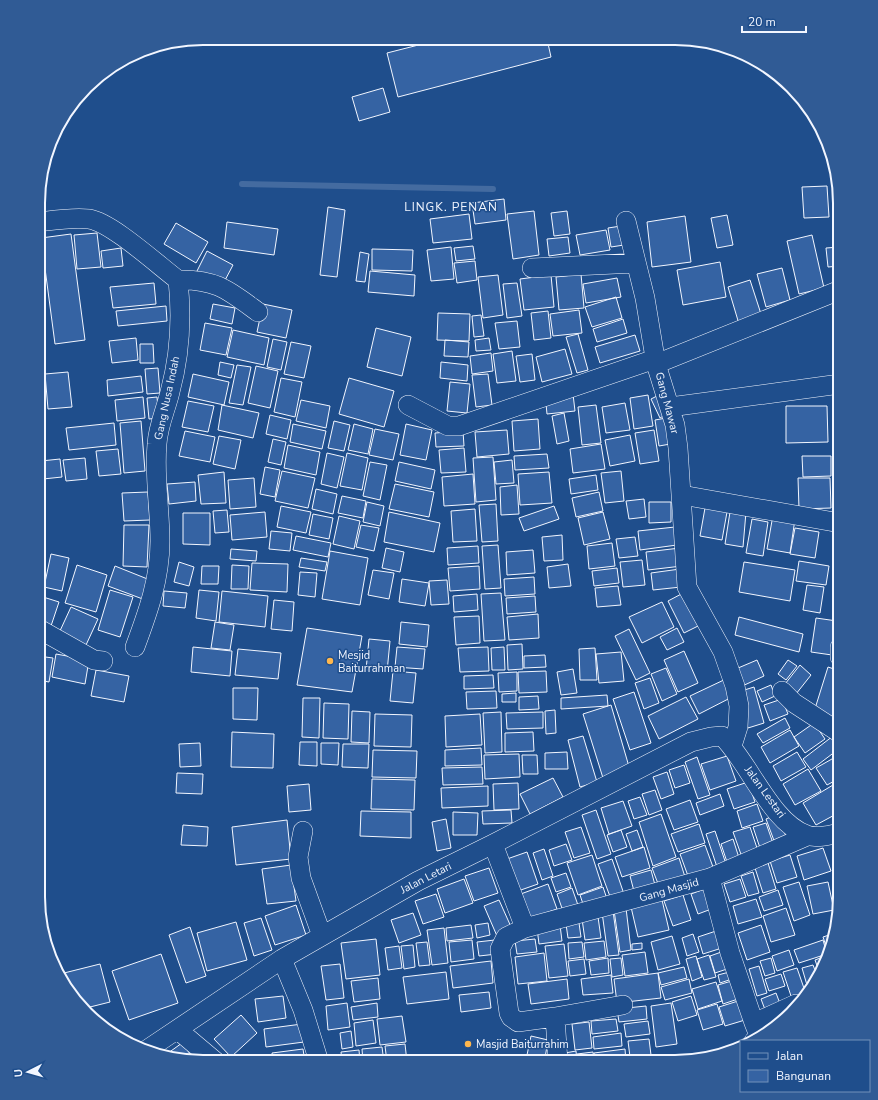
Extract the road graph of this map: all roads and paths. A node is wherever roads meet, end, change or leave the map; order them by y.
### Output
1 (45, 221) edge
2 (626, 221) dead end
3 (636, 263) junction
4 (532, 268) dead end
5 (178, 280) junction
6 (833, 293) edge
7 (258, 312) dead end
8 (656, 362) junction
9 (833, 385) edge
10 (408, 405) dead end
11 (670, 407) junction
12 (682, 495) junction
13 (833, 522) edge
14 (45, 633) edge
15 (135, 647) dead end
16 (103, 661) dead end
17 (782, 691) dead end
18 (833, 728) edge
19 (727, 741) junction
20 (303, 831) dead end
21 (833, 834) edge
22 (807, 836) junction
23 (493, 844) junction
24 (710, 878) junction
25 (525, 928) junction
26 (322, 936) junction
27 (282, 959) junction
28 (624, 1005) dead end
29 (782, 1013) edge
30 (555, 1017) junction
31 (178, 1030) junction
32 (754, 1032) edge
33 (152, 1047) edge
34 (208, 1055) edge
35 (317, 1055) edge
36 (558, 1055) edge

1 - 5 street
2 - 3 street, Gang Mawar
3 - 4 street
3 - 8 street, Gang Mawar
5 - 7 street
5 - 15 street, Gang Nusa Indah
6 - 8 street
8 - 10 street
8 - 11 street, Gang Mawar
9 - 11 street
11 - 12 street, Gang Mawar
12 - 13 street
12 - 19 street, Gang Mawar
14 - 16 street
17 - 18 street
19 - 22 street, Jalan Lestari
19 - 23 street, Jalan Letari
20 - 26 street
21 - 22 street
22 - 24 street, Gang Masjid
23 - 25 street
23 - 26 street, Jalan Letari
24 - 25 street, Gang Masjid
24 - 32 street
25 - 30 street, Gang Masjid
26 - 27 street, Jalan Letari
27 - 31 street, Jalan Letari
27 - 35 street
28 - 30 street
29 - 32 street
30 - 36 street
31 - 33 street, Jalan Letari
31 - 34 street

